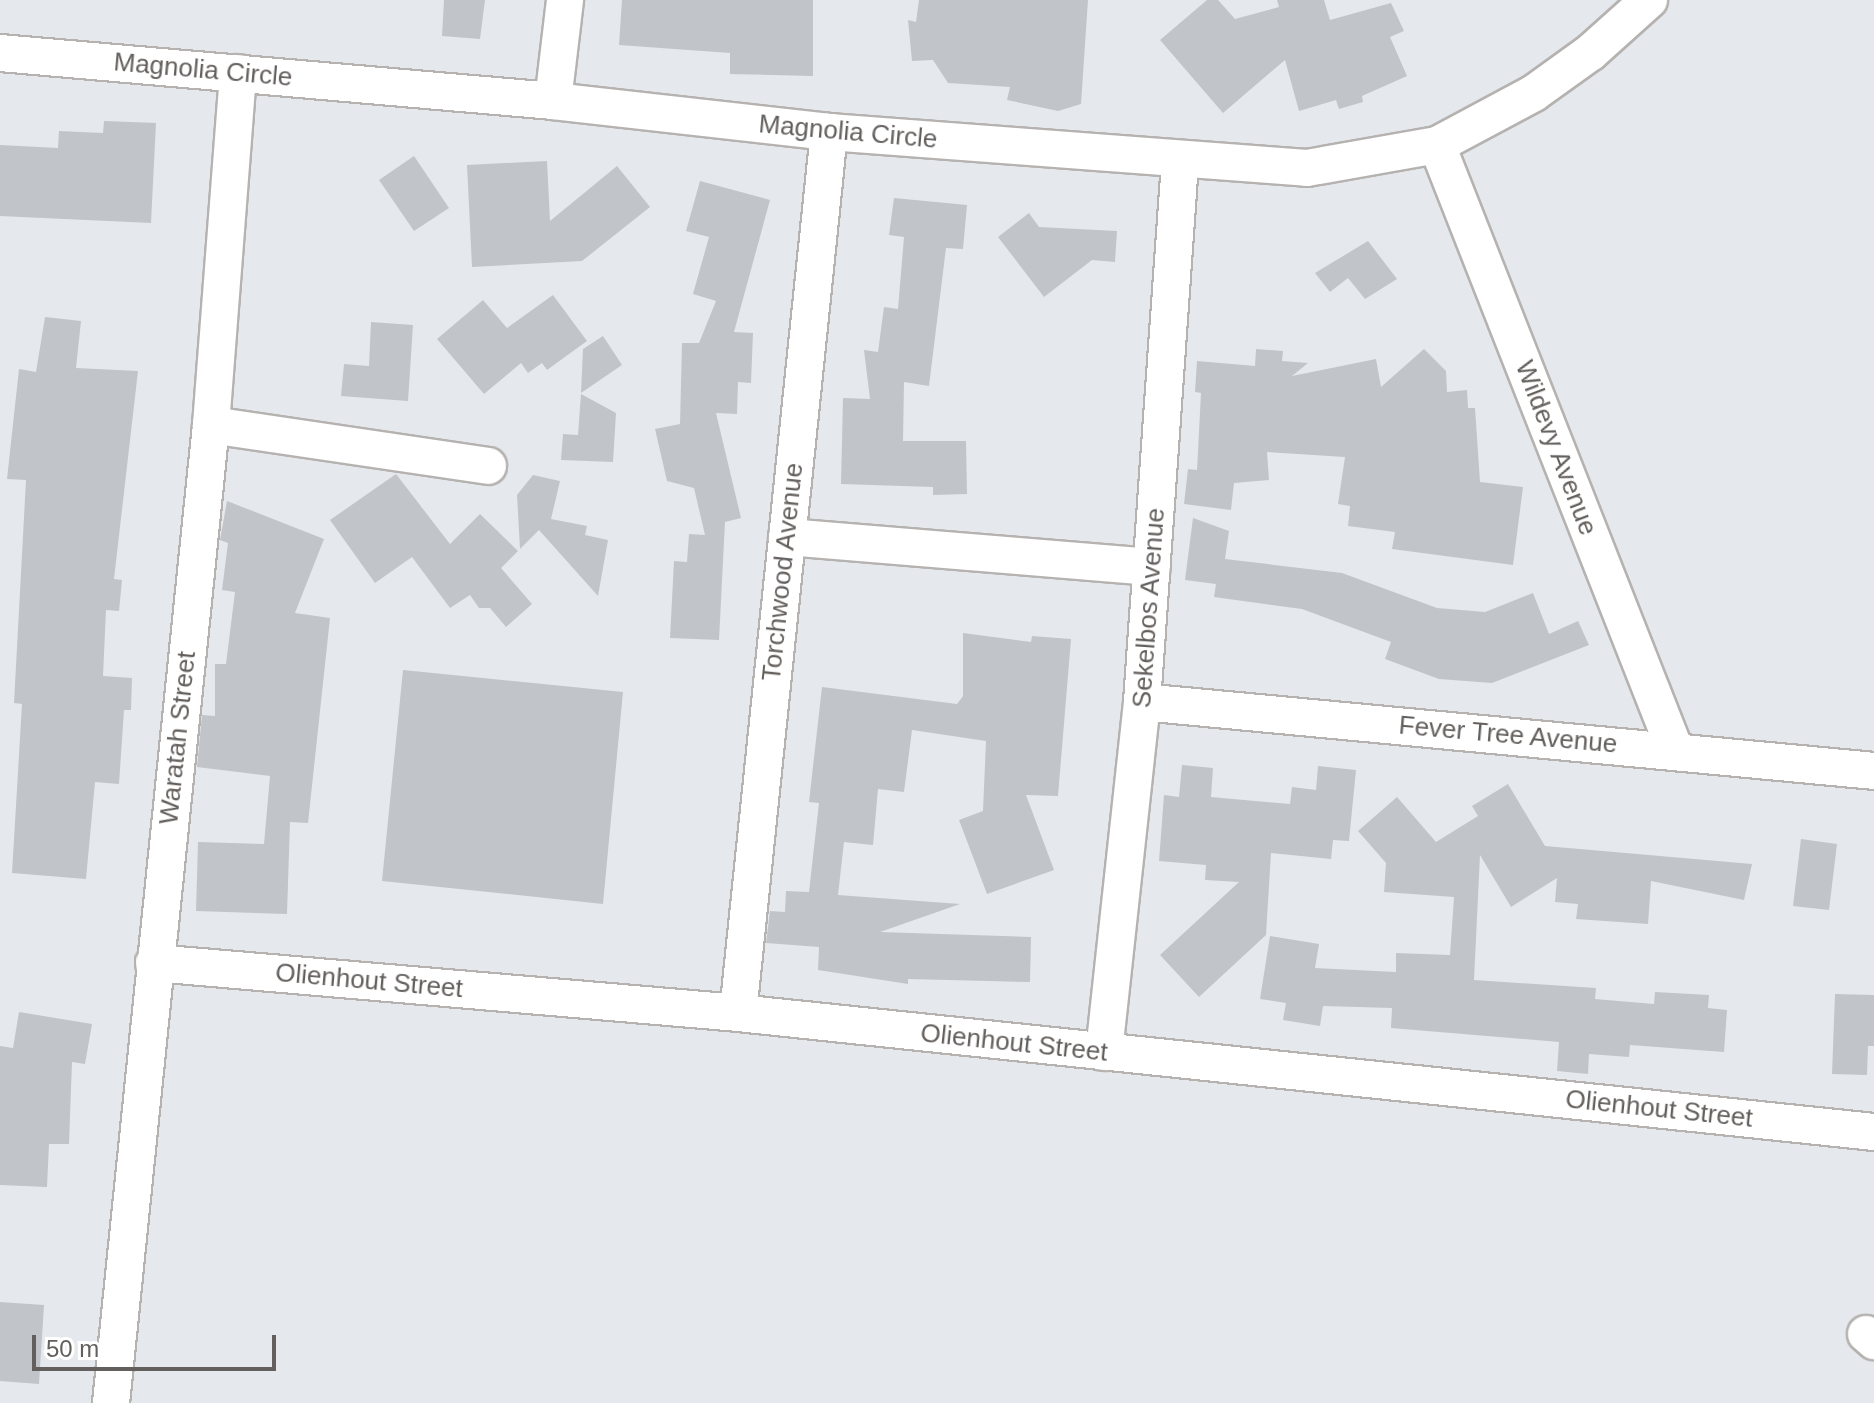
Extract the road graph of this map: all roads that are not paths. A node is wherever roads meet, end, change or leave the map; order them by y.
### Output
1 (565, 0) edge
2 (1649, 0) edge
3 (0, 53) edge
4 (238, 73) junction
5 (553, 101) junction
6 (829, 132) junction
7 (1437, 145) junction
8 (1180, 162) junction
9 (211, 425) junction
10 (488, 466) dead end
11 (787, 537) junction
12 (1152, 567) junction
13 (1142, 702) junction
14 (1675, 750) junction
15 (1874, 771) edge
16 (154, 963) junction
17 (738, 1013) junction
18 (1104, 1052) junction
19 (1874, 1132) edge
20 (111, 1403) edge

1 - 5 street
2 - 7 street, Magnolia Circle
3 - 4 street, Magnolia Circle
4 - 5 street, Magnolia Circle
4 - 9 street, Waratah Street
5 - 6 street, Magnolia Circle
6 - 8 street, Magnolia Circle
6 - 11 street, Torchwood Avenue
7 - 8 street, Magnolia Circle
7 - 14 street, Wildevy Avenue
8 - 12 street, Sekelbos Avenue
9 - 10 street
9 - 16 street, Waratah Street
11 - 12 street
11 - 17 street, Torchwood Avenue
12 - 13 street, Sekelbos Avenue
13 - 14 street, Fever Tree Avenue
13 - 18 street, Sekelbos Avenue
14 - 15 street, Fever Tree Avenue
16 - 17 street, Olienhout Street
16 - 20 street, Waratah Street
17 - 18 street, Olienhout Street
18 - 19 street, Olienhout Street

